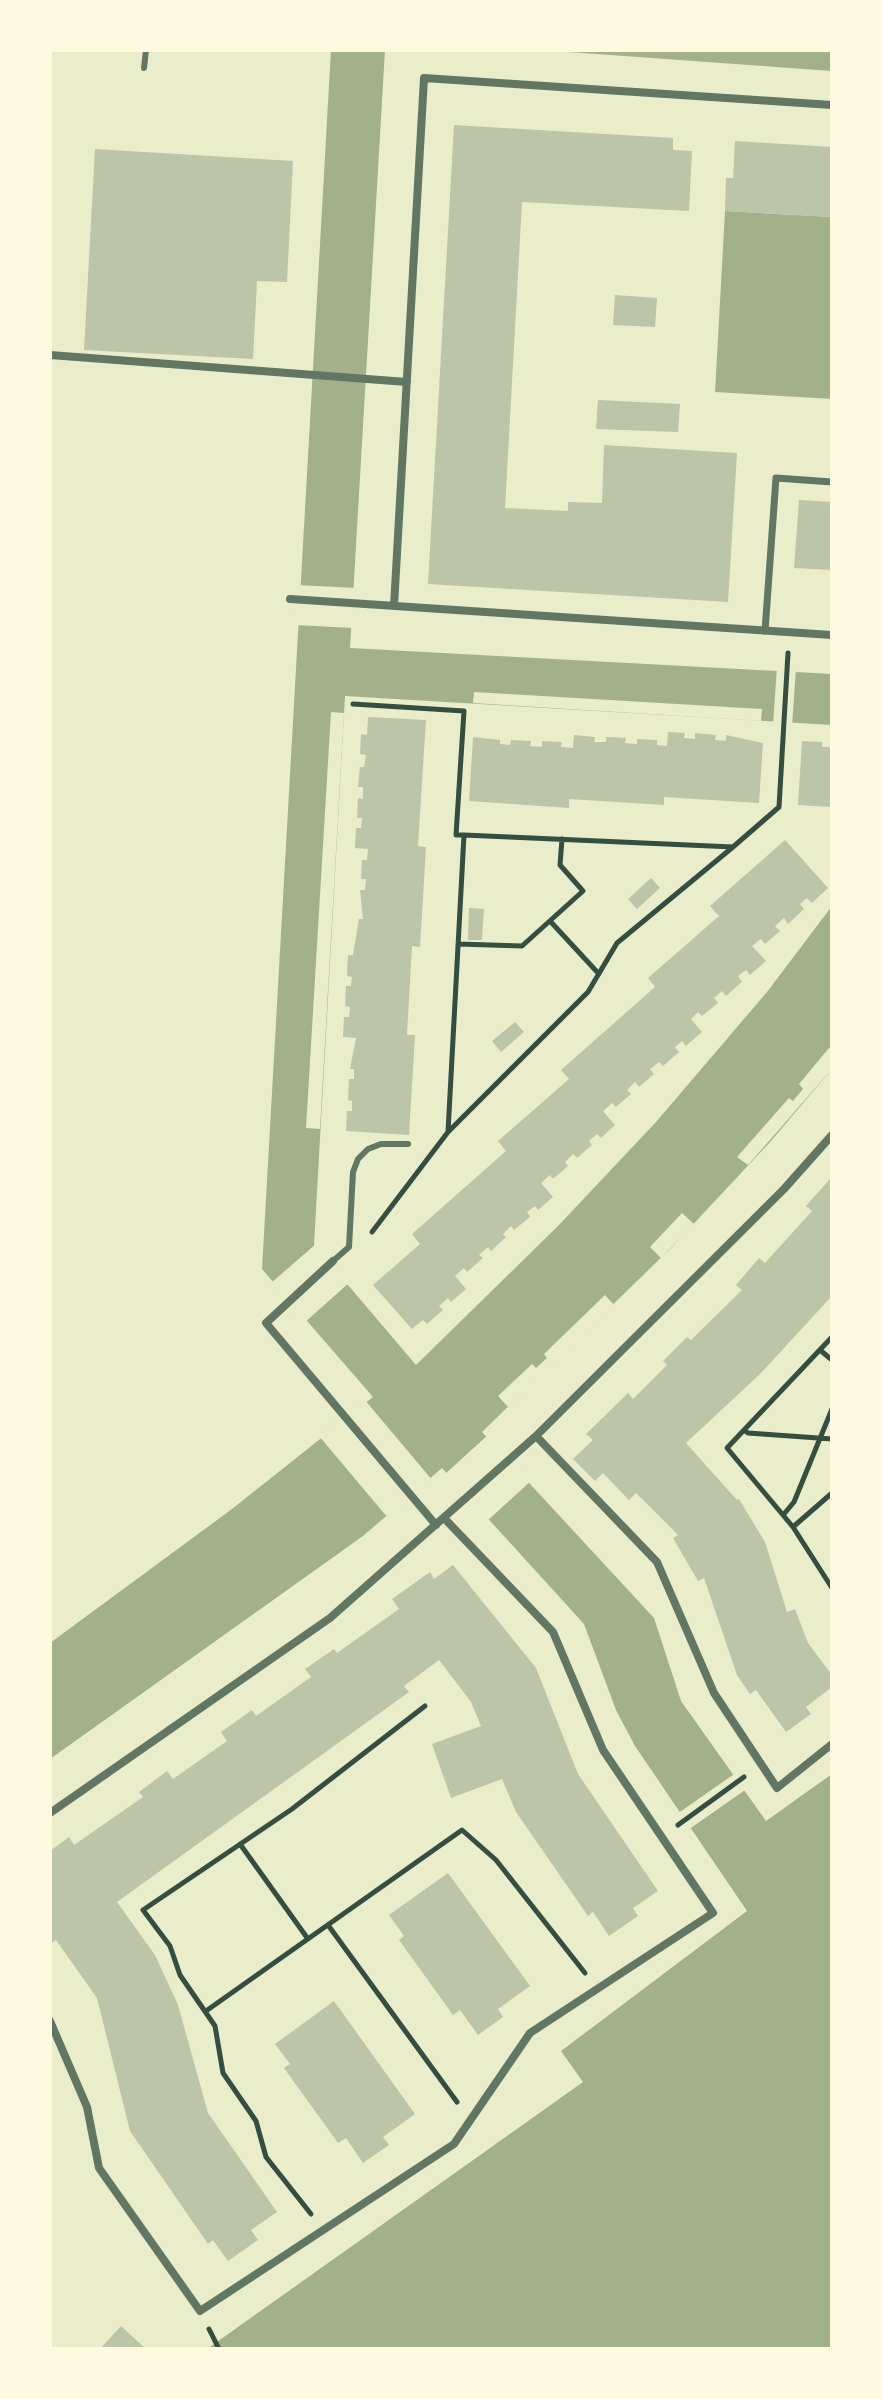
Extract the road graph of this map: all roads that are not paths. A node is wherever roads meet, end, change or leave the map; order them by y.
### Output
1 (146, 50) edge
2 (144, 68) dead end
3 (832, 105) edge
4 (50, 355) edge
5 (407, 382) junction
6 (832, 482) edge
7 (290, 599) dead end
8 (394, 606) junction
9 (765, 631) junction
10 (832, 635) edge
11 (832, 1135) edge
12 (408, 1144) dead end
13 (333, 1261) joint
14 (536, 1436) junction
15 (444, 1518) junction
16 (436, 1525) junction
17 (832, 1744) edge
18 (50, 1813) edge
19 (50, 2021) edge

1 - 2 lane
3 - 5 street
4 - 5 street
5 - 8 street
6 - 9 street
7 - 8 street
8 - 9 street
9 - 10 street
11 - 14 street
12 - 13 lane
13 - 16 street
14 - 15 street
14 - 17 street
15 - 16 street
15 - 19 street
16 - 18 street

